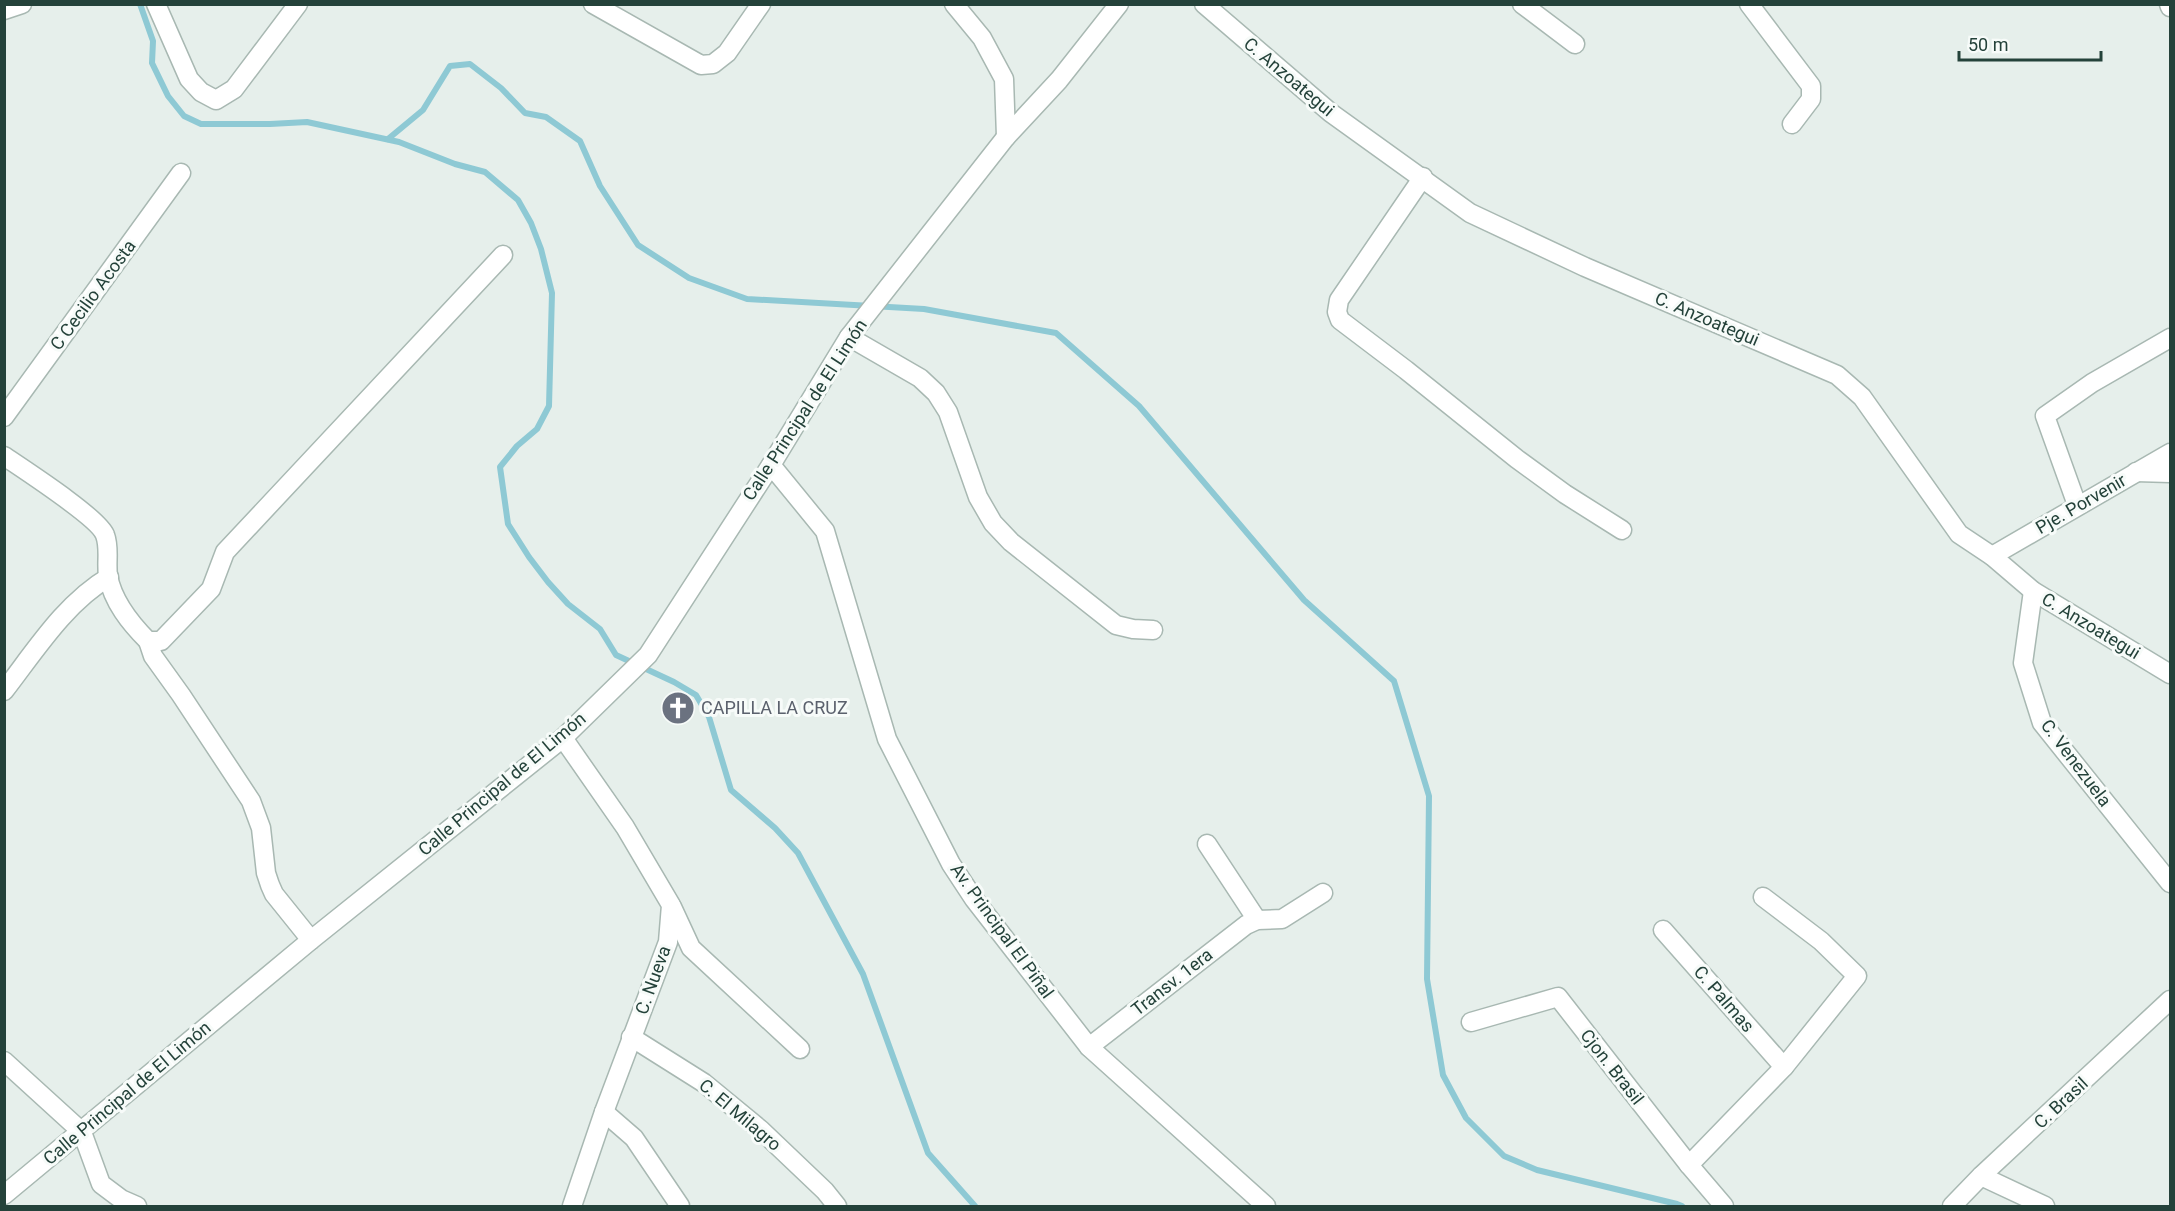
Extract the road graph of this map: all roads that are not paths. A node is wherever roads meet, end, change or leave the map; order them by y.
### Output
1 (22, 4) edge
2 (156, 4) edge
3 (298, 4) edge
4 (593, 4) edge
5 (760, 4) edge
6 (954, 4) edge
7 (1119, 4) edge
8 (1204, 4) edge
9 (1522, 4) edge
10 (1749, 4) edge
11 (4, 10) edge
12 (1575, 44) dead end
13 (1792, 124) dead end
14 (1006, 137) junction
15 (181, 173) dead end
16 (1423, 177) junction
17 (503, 255) dead end
18 (849, 337) junction
19 (2170, 338) edge
20 (4, 417) edge
21 (2170, 453) edge
22 (4, 456) edge
23 (771, 465) junction
24 (2136, 472) junction
25 (2170, 473) edge
26 (2077, 505) junction
27 (1622, 530) dead end
28 (1992, 556) junction
29 (109, 577) junction
30 (2033, 591) junction
31 (1154, 630) dead end
32 (148, 641) junction
33 (2170, 674) edge
34 (4, 691) edge
35 (563, 738) junction
36 (1207, 844) dead end
37 (2170, 883) edge
38 (1323, 893) dead end
39 (1762, 897) dead end
40 (671, 905) junction
41 (1257, 920) junction
42 (1663, 930) dead end
43 (310, 940) junction
44 (2170, 1000) edge
45 (1471, 1022) dead end
46 (632, 1037) junction
47 (1089, 1047) junction
48 (800, 1049) dead end
49 (4, 1061) edge
50 (1784, 1067) junction
51 (604, 1112) junction
52 (82, 1132) junction
53 (1689, 1165) junction
54 (1981, 1176) junction
55 (4, 1195) edge
56 (137, 1206) edge
57 (572, 1206) edge
58 (680, 1206) edge
59 (837, 1206) edge
60 (1266, 1206) edge
61 (1724, 1206) edge
62 (1952, 1206) edge
63 (2045, 1206) edge

1 - 11 street
2 - 3 street
4 - 5 street
6 - 14 street
7 - 14 street, Calle Principal de El Limón
8 - 16 street, C. Anzoategui
9 - 12 street
10 - 13 street
14 - 18 street, Calle Principal de El Limón
15 - 20 street, C Cecilio Acosta
16 - 27 street
16 - 28 street, C. Anzoategui
17 - 32 street
18 - 23 street, Calle Principal de El Limón
18 - 31 street
19 - 26 street
21 - 24 street, Pje. Porvenir
22 - 29 street
23 - 35 street, Calle Principal de El Limón
23 - 47 street, Av. Principal El Piñal
24 - 25 street
24 - 26 street, Pje. Porvenir
26 - 28 street, Pje. Porvenir
28 - 30 street, C. Anzoategui
29 - 32 street
29 - 34 street
30 - 33 street, C. Anzoategui
30 - 37 street, C. Venezuela
32 - 43 street
35 - 40 street
35 - 43 street, Calle Principal de El Limón
36 - 41 street
38 - 41 street
39 - 50 street
40 - 46 street, C. Nueva
40 - 48 street
41 - 47 street, Transv. 1era
42 - 50 street, C. Palmas
43 - 52 street, Calle Principal de El Limón
44 - 54 street, C. Brasil
45 - 53 street, Cjon. Brasil
46 - 51 street, C. Nueva
46 - 59 street, C. El Milagro
47 - 60 street, Av. Principal El Piñal
49 - 52 street
50 - 53 street
51 - 57 street, C. Nueva
51 - 58 street
52 - 55 street, Calle Principal de El Limón
52 - 56 street
53 - 61 street, Cjon. Brasil
54 - 62 street, C. Brasil
54 - 63 street

